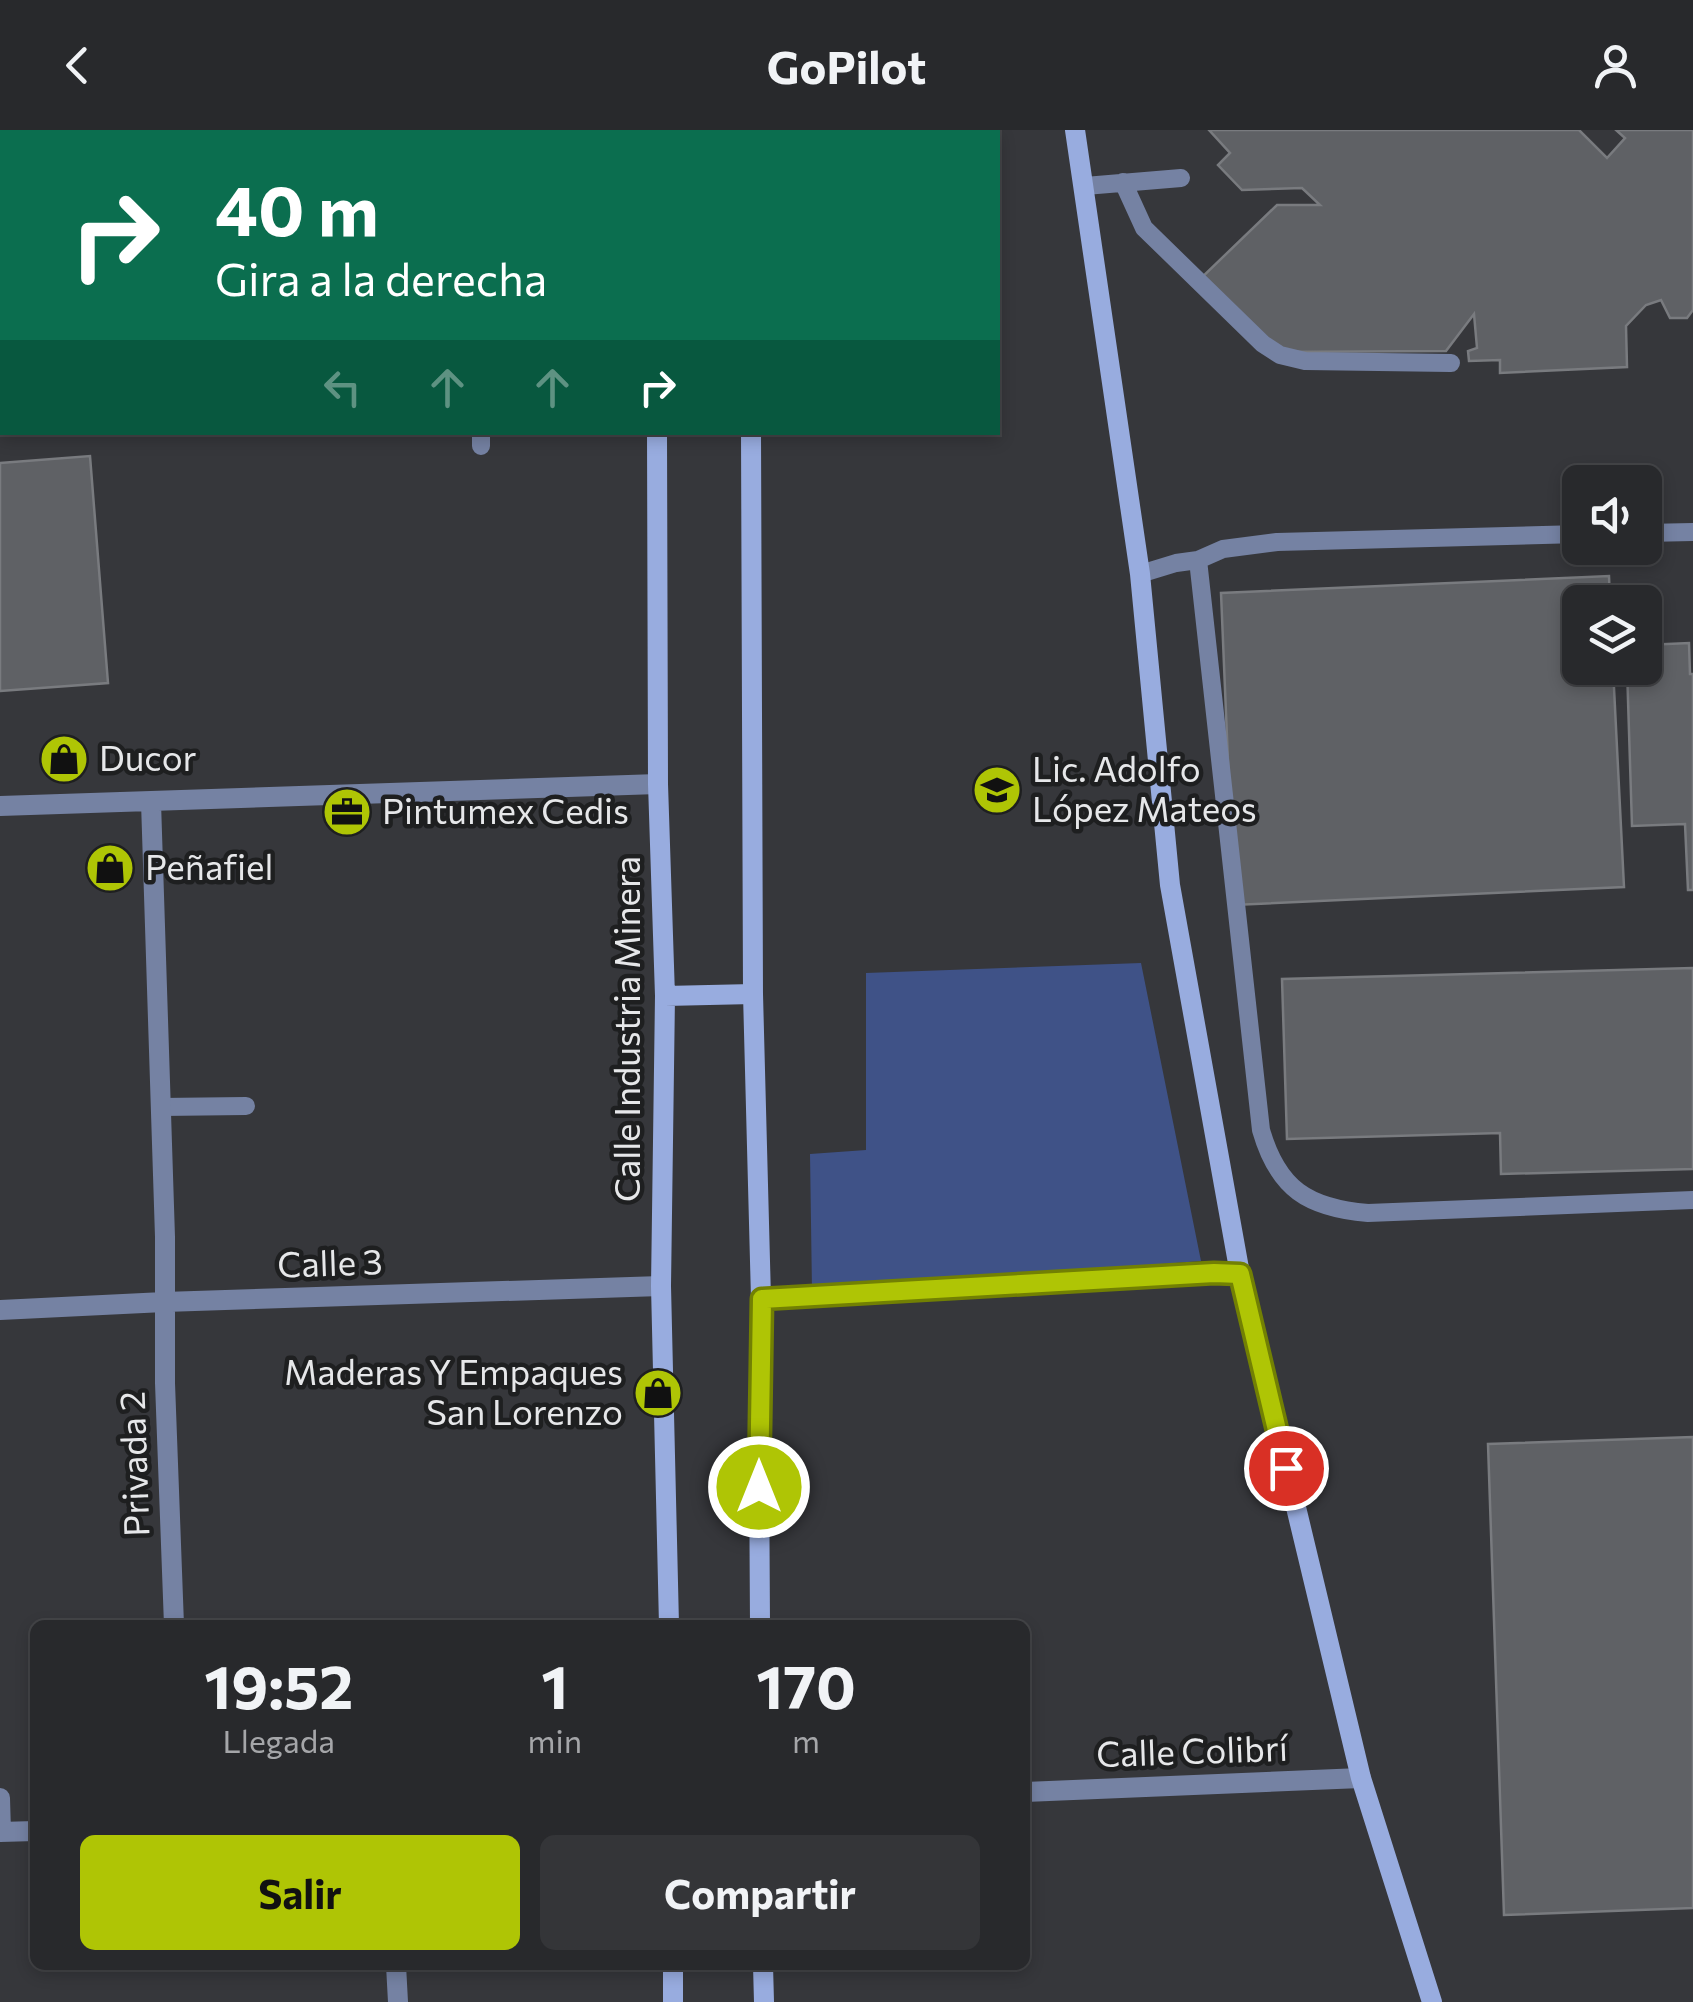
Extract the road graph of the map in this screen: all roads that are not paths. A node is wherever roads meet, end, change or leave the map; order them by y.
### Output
1 (1075, 130) edge
2 (1181, 178) dead end
3 (1124, 182) junction
4 (1084, 186) junction
5 (1450, 363) dead end
6 (657, 435) edge
7 (751, 435) edge
8 (1693, 532) edge
9 (1662, 533) edge
10 (1562, 534) edge
11 (1198, 560) junction
12 (1140, 574) junction
13 (658, 784) junction
14 (151, 802) junction
15 (0, 806) edge
16 (753, 994) junction
17 (665, 996) junction
18 (246, 1106) dead end
19 (160, 1108) junction
20 (1693, 1200) edge
21 (1240, 1274) junction
22 (661, 1286) junction
23 (762, 1299) junction
24 (164, 1302) junction
25 (0, 1310) edge
26 (174, 1620) edge
27 (668, 1620) edge
28 (760, 1620) edge
29 (1361, 1778) junction
30 (1030, 1792) edge
31 (0, 1798) edge
32 (30, 1831) edge
33 (1, 1832) edge
34 (396, 1970) edge
35 (673, 1970) edge
36 (763, 1970) edge
37 (398, 2002) edge
38 (674, 2002) edge
39 (764, 2002) edge
40 (1432, 2002) edge

1 - 4 main road
2 - 3 lane
3 - 4 lane
3 - 5 lane
4 - 12 main road
6 - 13 main road, Calle Industria Minera
7 - 16 main road
8 - 9 lane
10 - 11 lane
11 - 12 lane
11 - 20 lane
12 - 21 main road
13 - 14 street
13 - 17 main road, Calle Industria Minera
14 - 15 street
14 - 19 street, Privada 2
16 - 17 main road
16 - 23 main road
17 - 22 main road, Calle Industria Minera
18 - 19 lane
19 - 24 street, Privada 2
21 - 23 street
21 - 29 main road
22 - 24 street, Calle 3
22 - 27 main road, Calle Industria Minera
23 - 28 main road
24 - 25 street, Calle 3
24 - 26 street, Privada 2
29 - 30 street, Calle Colibrí
29 - 40 main road
31 - 33 street
32 - 33 street
34 - 37 street
35 - 38 main road
36 - 39 main road

